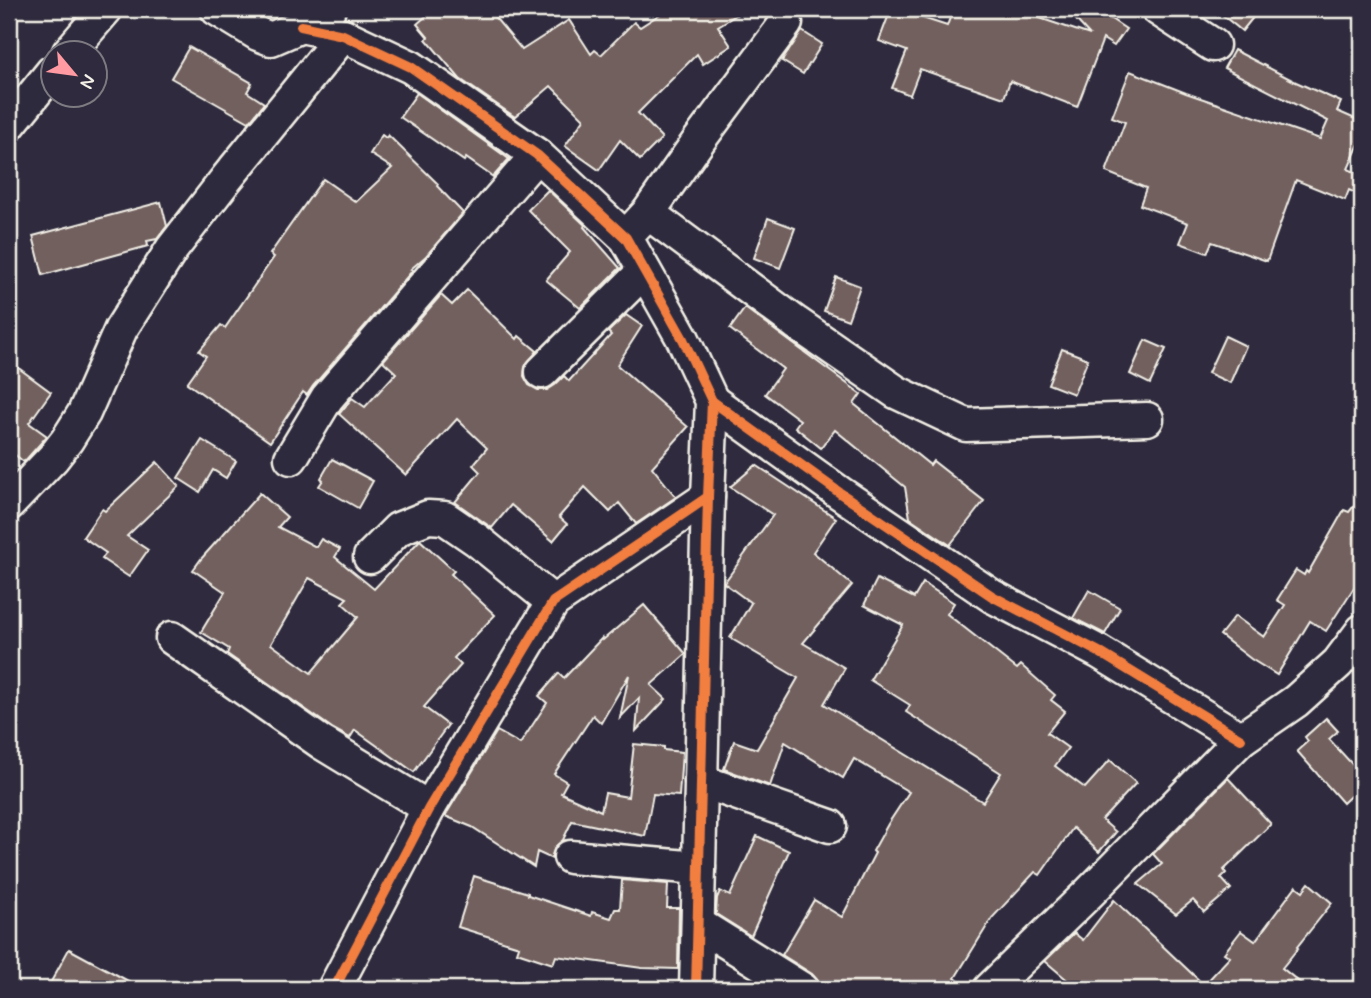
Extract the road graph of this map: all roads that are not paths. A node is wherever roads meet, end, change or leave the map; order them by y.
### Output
1 (106, 9) edge
2 (217, 9) edge
3 (1158, 9) edge
4 (336, 22) edge
5 (786, 23) dead end
6 (81, 38) edge
7 (1213, 44) dead end
8 (38, 89) edge
9 (9, 125) edge
10 (537, 155) junction
11 (648, 213) junction
12 (626, 238) junction
13 (644, 271) junction
14 (542, 372) dead end
15 (712, 401) junction
16 (1147, 419) dead end
17 (291, 458) dead end
18 (708, 498) junction
19 (9, 504) edge
20 (370, 556) dead end
21 (553, 602) junction
22 (1362, 631) edge
23 (172, 638) dead end
24 (1241, 739) junction
25 (701, 781) junction
26 (429, 808) junction
27 (830, 826) dead end
28 (570, 858) dead end
29 (699, 868) junction
30 (698, 923) junction
31 (334, 989) edge
32 (696, 989) edge
33 (802, 989) edge
34 (990, 989) edge

1 - 6 street
2 - 4 street
3 - 7 street
4 - 10 street
4 - 19 street
5 - 11 street
8 - 9 street
10 - 12 street
10 - 17 street
11 - 12 street
11 - 16 street
12 - 13 street
13 - 14 street
13 - 15 street
15 - 18 street
15 - 24 street
18 - 21 street
18 - 25 street
20 - 21 street
21 - 26 street
22 - 24 street
23 - 26 street
24 - 34 street
25 - 27 street
25 - 29 street
26 - 31 street
28 - 29 street
29 - 30 street
30 - 32 street
30 - 33 street

